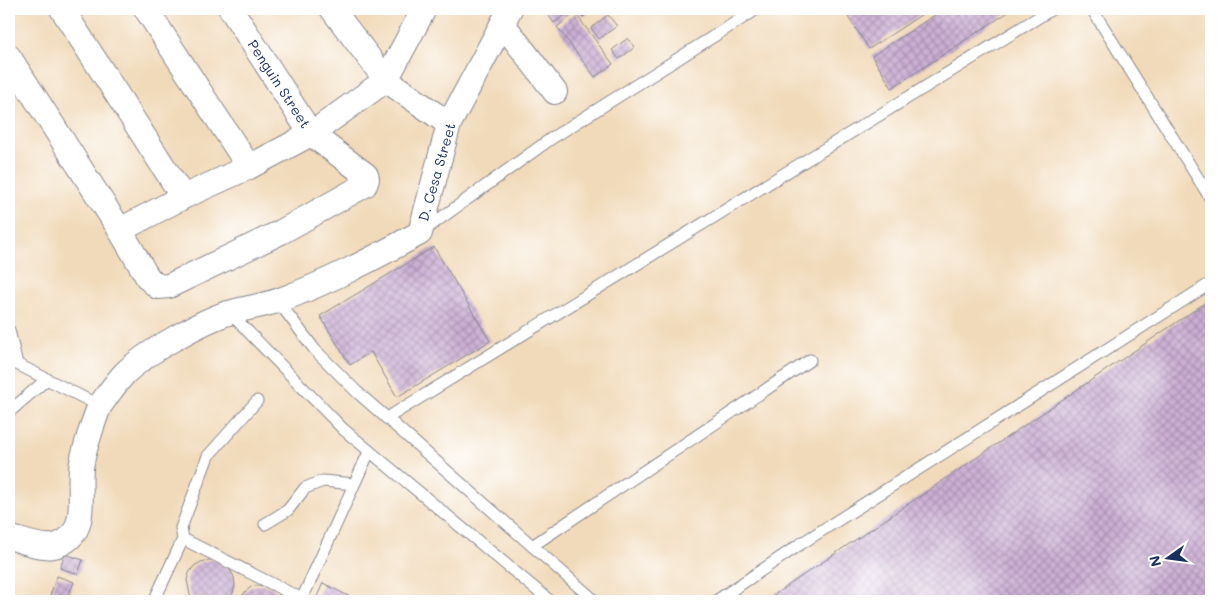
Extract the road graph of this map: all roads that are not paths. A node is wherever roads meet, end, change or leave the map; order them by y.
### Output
1 (62, 9) edge
2 (146, 9) edge
3 (231, 9) edge
4 (332, 9) edge
5 (424, 9) edge
6 (757, 9) edge
7 (1052, 9) edge
8 (1092, 9) edge
9 (507, 16) edge
10 (9, 57) edge
11 (386, 80) junction
12 (555, 92) dead end
13 (449, 124) junction
14 (311, 134) junction
15 (249, 167) junction
16 (183, 197) junction
17 (1211, 199) edge
18 (120, 230) junction
19 (420, 233) junction
20 (1211, 284) edge
21 (278, 301) junction
22 (230, 313) junction
23 (9, 330) edge
24 (810, 360) dead end
25 (13, 362) edge
26 (47, 379) junction
27 (257, 401) dead end
28 (100, 406) junction
29 (9, 412) edge
30 (388, 418) junction
31 (369, 452) junction
32 (354, 484) junction
33 (265, 524) dead end
34 (9, 537) edge
35 (183, 539) junction
36 (532, 546) junction
37 (301, 600) edge
38 (154, 601) edge
39 (550, 601) edge
40 (595, 601) edge
41 (716, 601) edge

1 - 16 street
2 - 15 street
3 - 14 street, Penguin Street
4 - 11 street
5 - 11 street
6 - 19 lane
7 - 30 lane
8 - 17 lane
9 - 12 street
9 - 13 street, D. Cesa Street
10 - 18 street
11 - 13 street
11 - 14 street
13 - 19 street, D. Cesa Street
14 - 15 street
14 - 18 street
15 - 16 street
16 - 18 street
19 - 21 street, D. Cesa Street
20 - 41 lane
21 - 22 street, D. Cesa Street
21 - 30 lane
22 - 28 street, D. Cesa Street
22 - 31 lane
23 - 25 lane
24 - 36 lane
25 - 26 lane
26 - 28 lane
26 - 29 lane
27 - 35 lane
28 - 34 street
30 - 36 lane
31 - 32 lane
31 - 39 lane
32 - 33 lane
32 - 37 lane
35 - 37 lane
35 - 38 lane
36 - 40 lane

